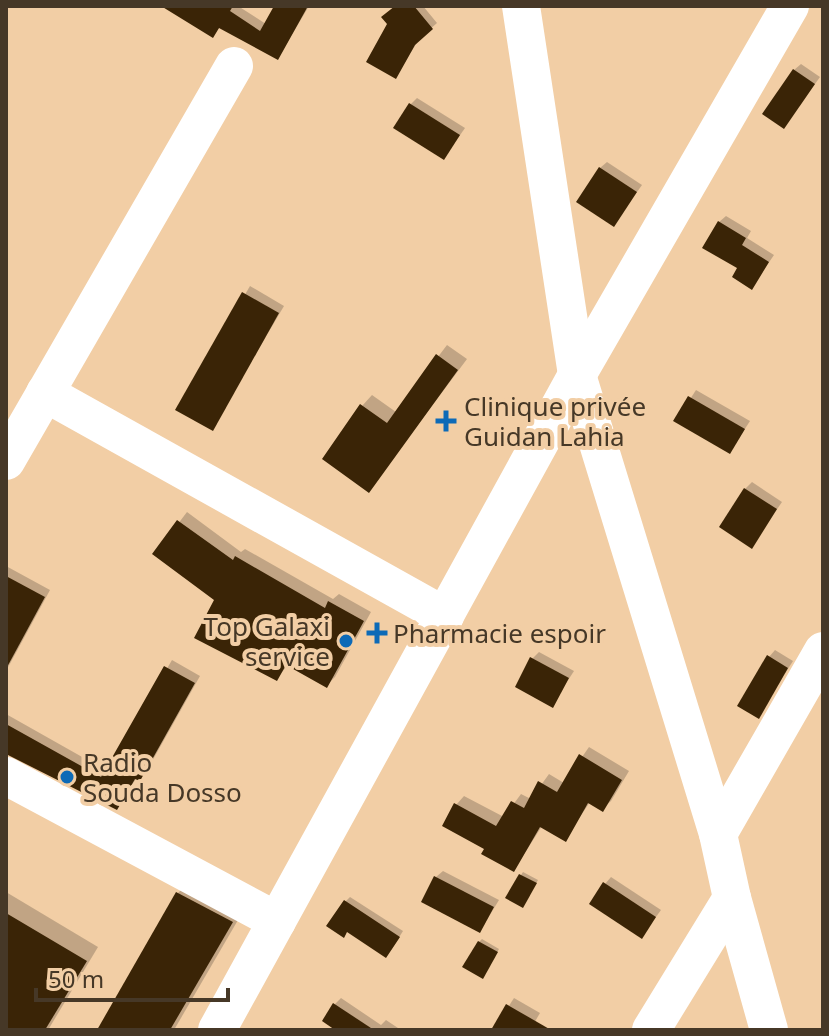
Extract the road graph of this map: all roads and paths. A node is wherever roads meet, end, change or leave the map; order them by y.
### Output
1 (521, 6) edge
2 (790, 6) edge
3 (234, 66) dead end
4 (577, 375) junction
5 (45, 393) junction
6 (6, 461) edge
7 (445, 616) junction
8 (823, 651) edge
9 (6, 776) edge
10 (718, 834) junction
11 (732, 898) junction
12 (277, 921) junction
13 (217, 1030) edge
14 (651, 1030) edge
15 (769, 1030) edge

1 - 4 street
2 - 4 street
3 - 5 street
4 - 7 street
4 - 10 street
5 - 6 street
5 - 7 street
7 - 12 street
8 - 10 street
9 - 12 street
10 - 11 street
11 - 14 street
11 - 15 street
12 - 13 street

